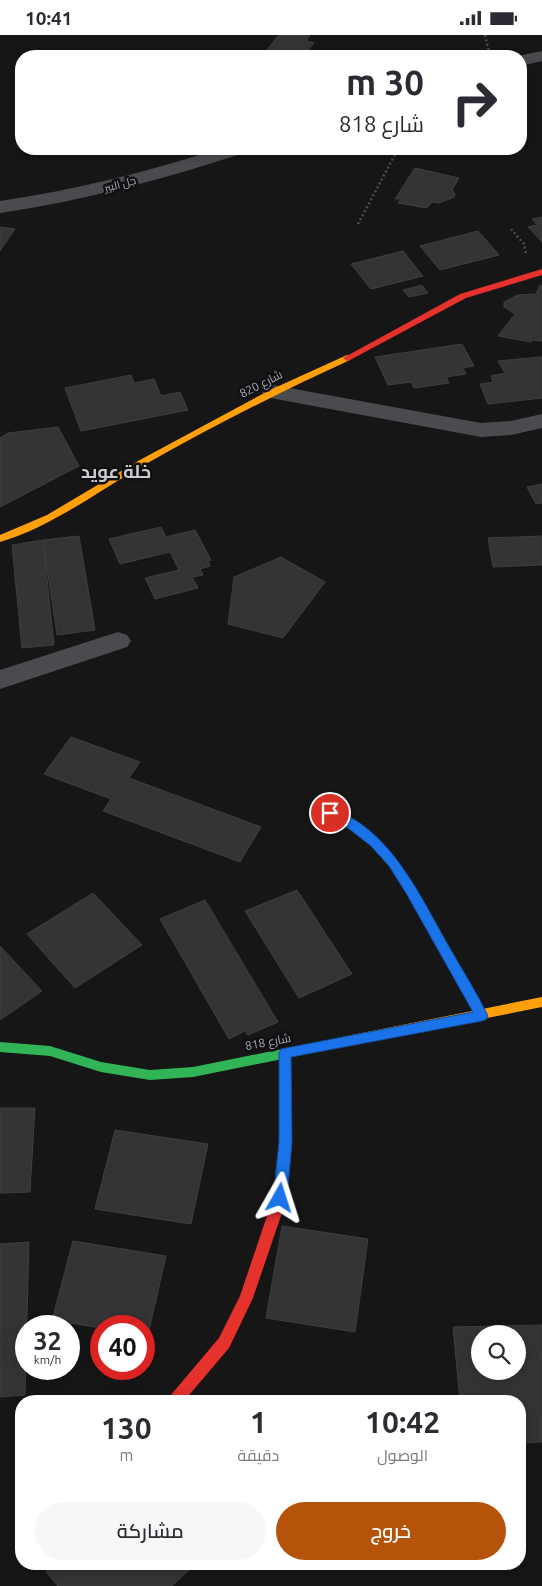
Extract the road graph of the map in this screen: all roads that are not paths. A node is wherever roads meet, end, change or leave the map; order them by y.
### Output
1 (542, 56) edge
2 (527, 60) edge
3 (219, 155) edge
4 (0, 207) edge
5 (542, 272) edge
6 (273, 392) junction
7 (542, 421) edge
8 (0, 539) edge
9 (118, 641) dead end
10 (0, 680) edge
11 (330, 813) dead end
12 (542, 1002) edge
13 (482, 1016) junction
14 (0, 1047) edge
15 (285, 1053) junction
16 (180, 1395) edge

1 - 2 street
3 - 4 street, جل البير
5 - 6 street, شارع 820
6 - 7 street
6 - 8 street, شارع 820
9 - 10 street
11 - 13 street
12 - 13 street, شارع 818
13 - 15 street, شارع 818
14 - 15 street, شارع 818
15 - 16 street

